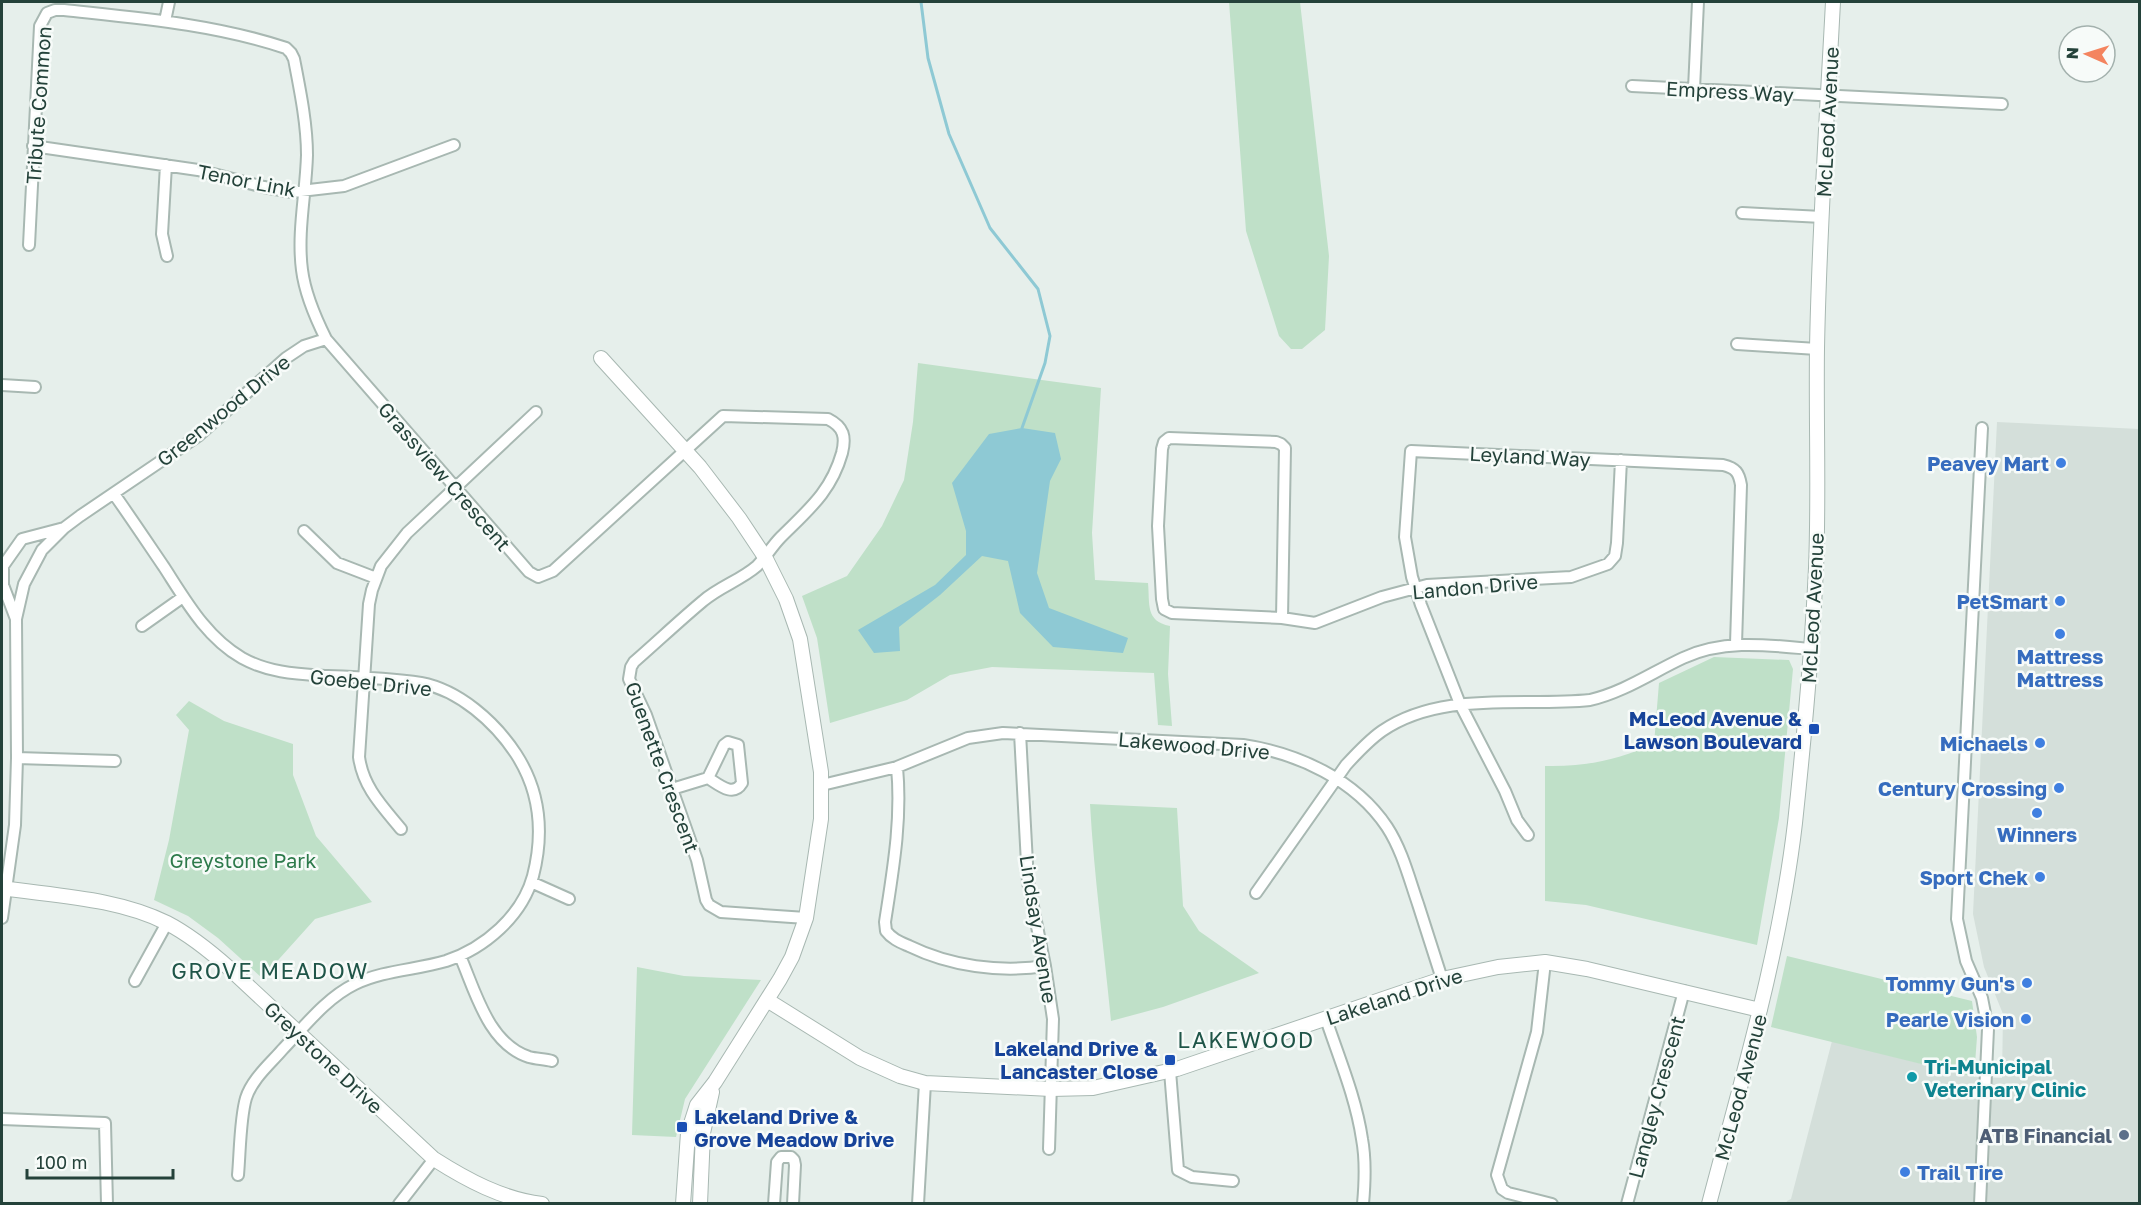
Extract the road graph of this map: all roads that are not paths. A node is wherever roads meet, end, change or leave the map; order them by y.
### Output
1 (169, 2) edge
2 (1698, 2) edge
3 (1833, 2) edge
4 (165, 21) junction
5 (1632, 86) dead end
6 (1694, 89) junction
7 (1827, 95) junction
8 (2002, 104) dead end
9 (454, 145) dead end
10 (33, 146) junction
11 (166, 165) junction
12 (305, 191) junction
13 (1742, 213) dead end
14 (1822, 217) junction
15 (29, 245) dead end
16 (167, 256) dead end
17 (326, 339) junction
18 (1737, 344) dead end
19 (1817, 349) junction
20 (602, 358) dead end
21 (2, 385) edge
22 (35, 387) dead end
23 (536, 411) dead end
24 (1982, 428) dead end
25 (685, 450) junction
26 (1621, 460) junction
27 (457, 488) junction
28 (114, 494) junction
29 (64, 528) junction
30 (304, 531) dead end
31 (765, 557) junction
32 (376, 578) junction
33 (1416, 588) junction
34 (183, 597) junction
35 (1282, 618) junction
36 (16, 619) junction
37 (142, 626) dead end
38 (1736, 644) junction
39 (1811, 649) junction
40 (362, 677) junction
41 (1460, 704) junction
42 (1020, 733) junction
43 (17, 758) junction
44 (115, 761) dead end
45 (897, 767) junction
46 (708, 778) dead end
47 (1335, 779) junction
48 (822, 785) junction
49 (672, 789) junction
50 (401, 829) dead end
51 (1528, 835) dead end
52 (531, 882) junction
53 (4, 888) edge
54 (1256, 893) dead end
55 (568, 899) dead end
56 (2, 918) edge
57 (806, 918) junction
58 (167, 923) junction
59 (460, 956) junction
60 (1545, 962) junction
61 (1045, 966) junction
62 (1442, 979) junction
63 (135, 981) dead end
64 (1684, 991) junction
65 (768, 1000) junction
66 (1760, 1010) junction
67 (1326, 1019) junction
68 (298, 1033) junction
69 (552, 1061) dead end
70 (1170, 1071) junction
71 (715, 1082) junction
72 (925, 1083) junction
73 (1051, 1089) junction
74 (2, 1119) edge
75 (1049, 1149) dead end
76 (434, 1159) junction
77 (238, 1175) dead end
78 (1233, 1181) dead end
79 (107, 1203) edge
80 (399, 1203) edge
81 (542, 1203) edge
82 (683, 1203) edge
83 (700, 1203) edge
84 (774, 1203) edge
85 (793, 1203) edge
86 (918, 1203) edge
87 (1364, 1203) edge
88 (1552, 1203) edge
89 (1627, 1203) edge
90 (1709, 1203) edge
91 (1980, 1203) edge

1 - 4 street
2 - 6 street
3 - 7 street, McLeod Avenue
4 - 10 street, Tribute Common
4 - 12 street, Tribute Common
5 - 6 street, Empress Way
6 - 7 street, Empress Way
7 - 8 street, Empress Way
7 - 14 street, McLeod Avenue
9 - 12 street, Tenor Link
10 - 11 street, Tenor Link
10 - 15 street, Tribute Common
11 - 12 street, Tenor Link
11 - 16 street
12 - 17 street, Grassview Crescent
13 - 14 street
14 - 19 street, McLeod Avenue
17 - 27 street, Grassview Crescent
17 - 28 street, Greenwood Drive
18 - 19 street
19 - 39 street, McLeod Avenue
20 - 25 street
21 - 22 street
23 - 27 street
24 - 91 street
25 - 27 street, Grassview Crescent
25 - 31 street
25 - 31 street, Guenette Crescent
26 - 33 street, Landon Drive
26 - 33 street, Leyland Way
26 - 38 street, Leyland Way
27 - 32 street
28 - 29 street, Greenwood Drive
28 - 34 street, Goebel Drive
29 - 36 street, Greenwood Drive
29 - 36 street, Greenwood Drive
30 - 32 street
31 - 48 street
31 - 49 street, Guenette Crescent
32 - 40 street
33 - 35 street, Landon Drive
33 - 41 street, Leyland Way
34 - 37 street
34 - 40 street, Goebel Drive
35 - 35 street, Landon Drive
36 - 43 street, Greenwood Drive
38 - 39 street
38 - 41 street
39 - 66 street, McLeod Avenue
40 - 50 street
40 - 52 street, Goebel Drive
41 - 47 street
41 - 51 street, Leyland Way
42 - 45 street, Lakewood Drive
42 - 47 street, Lakewood Drive
42 - 61 street, Lindsay Avenue
43 - 44 street
43 - 53 street, Greenwood Drive
45 - 48 street, Lakewood Drive
45 - 61 street
46 - 49 street
47 - 54 street
47 - 62 street, Lakewood Drive
48 - 57 street
49 - 57 street, Guenette Crescent
52 - 55 street
52 - 59 street, Goebel Drive
53 - 56 street, Greenwood Drive
53 - 58 street, Greystone Drive
57 - 65 street
58 - 63 street
58 - 68 street, Greystone Drive
59 - 68 street, Goebel Drive
59 - 69 street
60 - 62 street, Lakeland Drive
60 - 64 street, Lakeland Drive
60 - 88 street
61 - 73 street, Lindsay Avenue
62 - 67 street, Lakeland Drive
64 - 66 street, Lakeland Drive
64 - 89 street, Langley Crescent
65 - 71 street
65 - 72 street, Lakeland Drive
66 - 90 street, McLeod Avenue
67 - 70 street, Lakeland Drive
67 - 87 street
68 - 76 street, Greystone Drive
68 - 77 street, Goebel Drive
70 - 73 street, Lakeland Drive
70 - 78 street
71 - 82 street
71 - 83 street
72 - 73 street, Lakeland Drive
72 - 86 street
73 - 75 street, Lindsay Avenue
74 - 79 street
76 - 80 street
76 - 81 street, Greystone Drive
84 - 85 street

